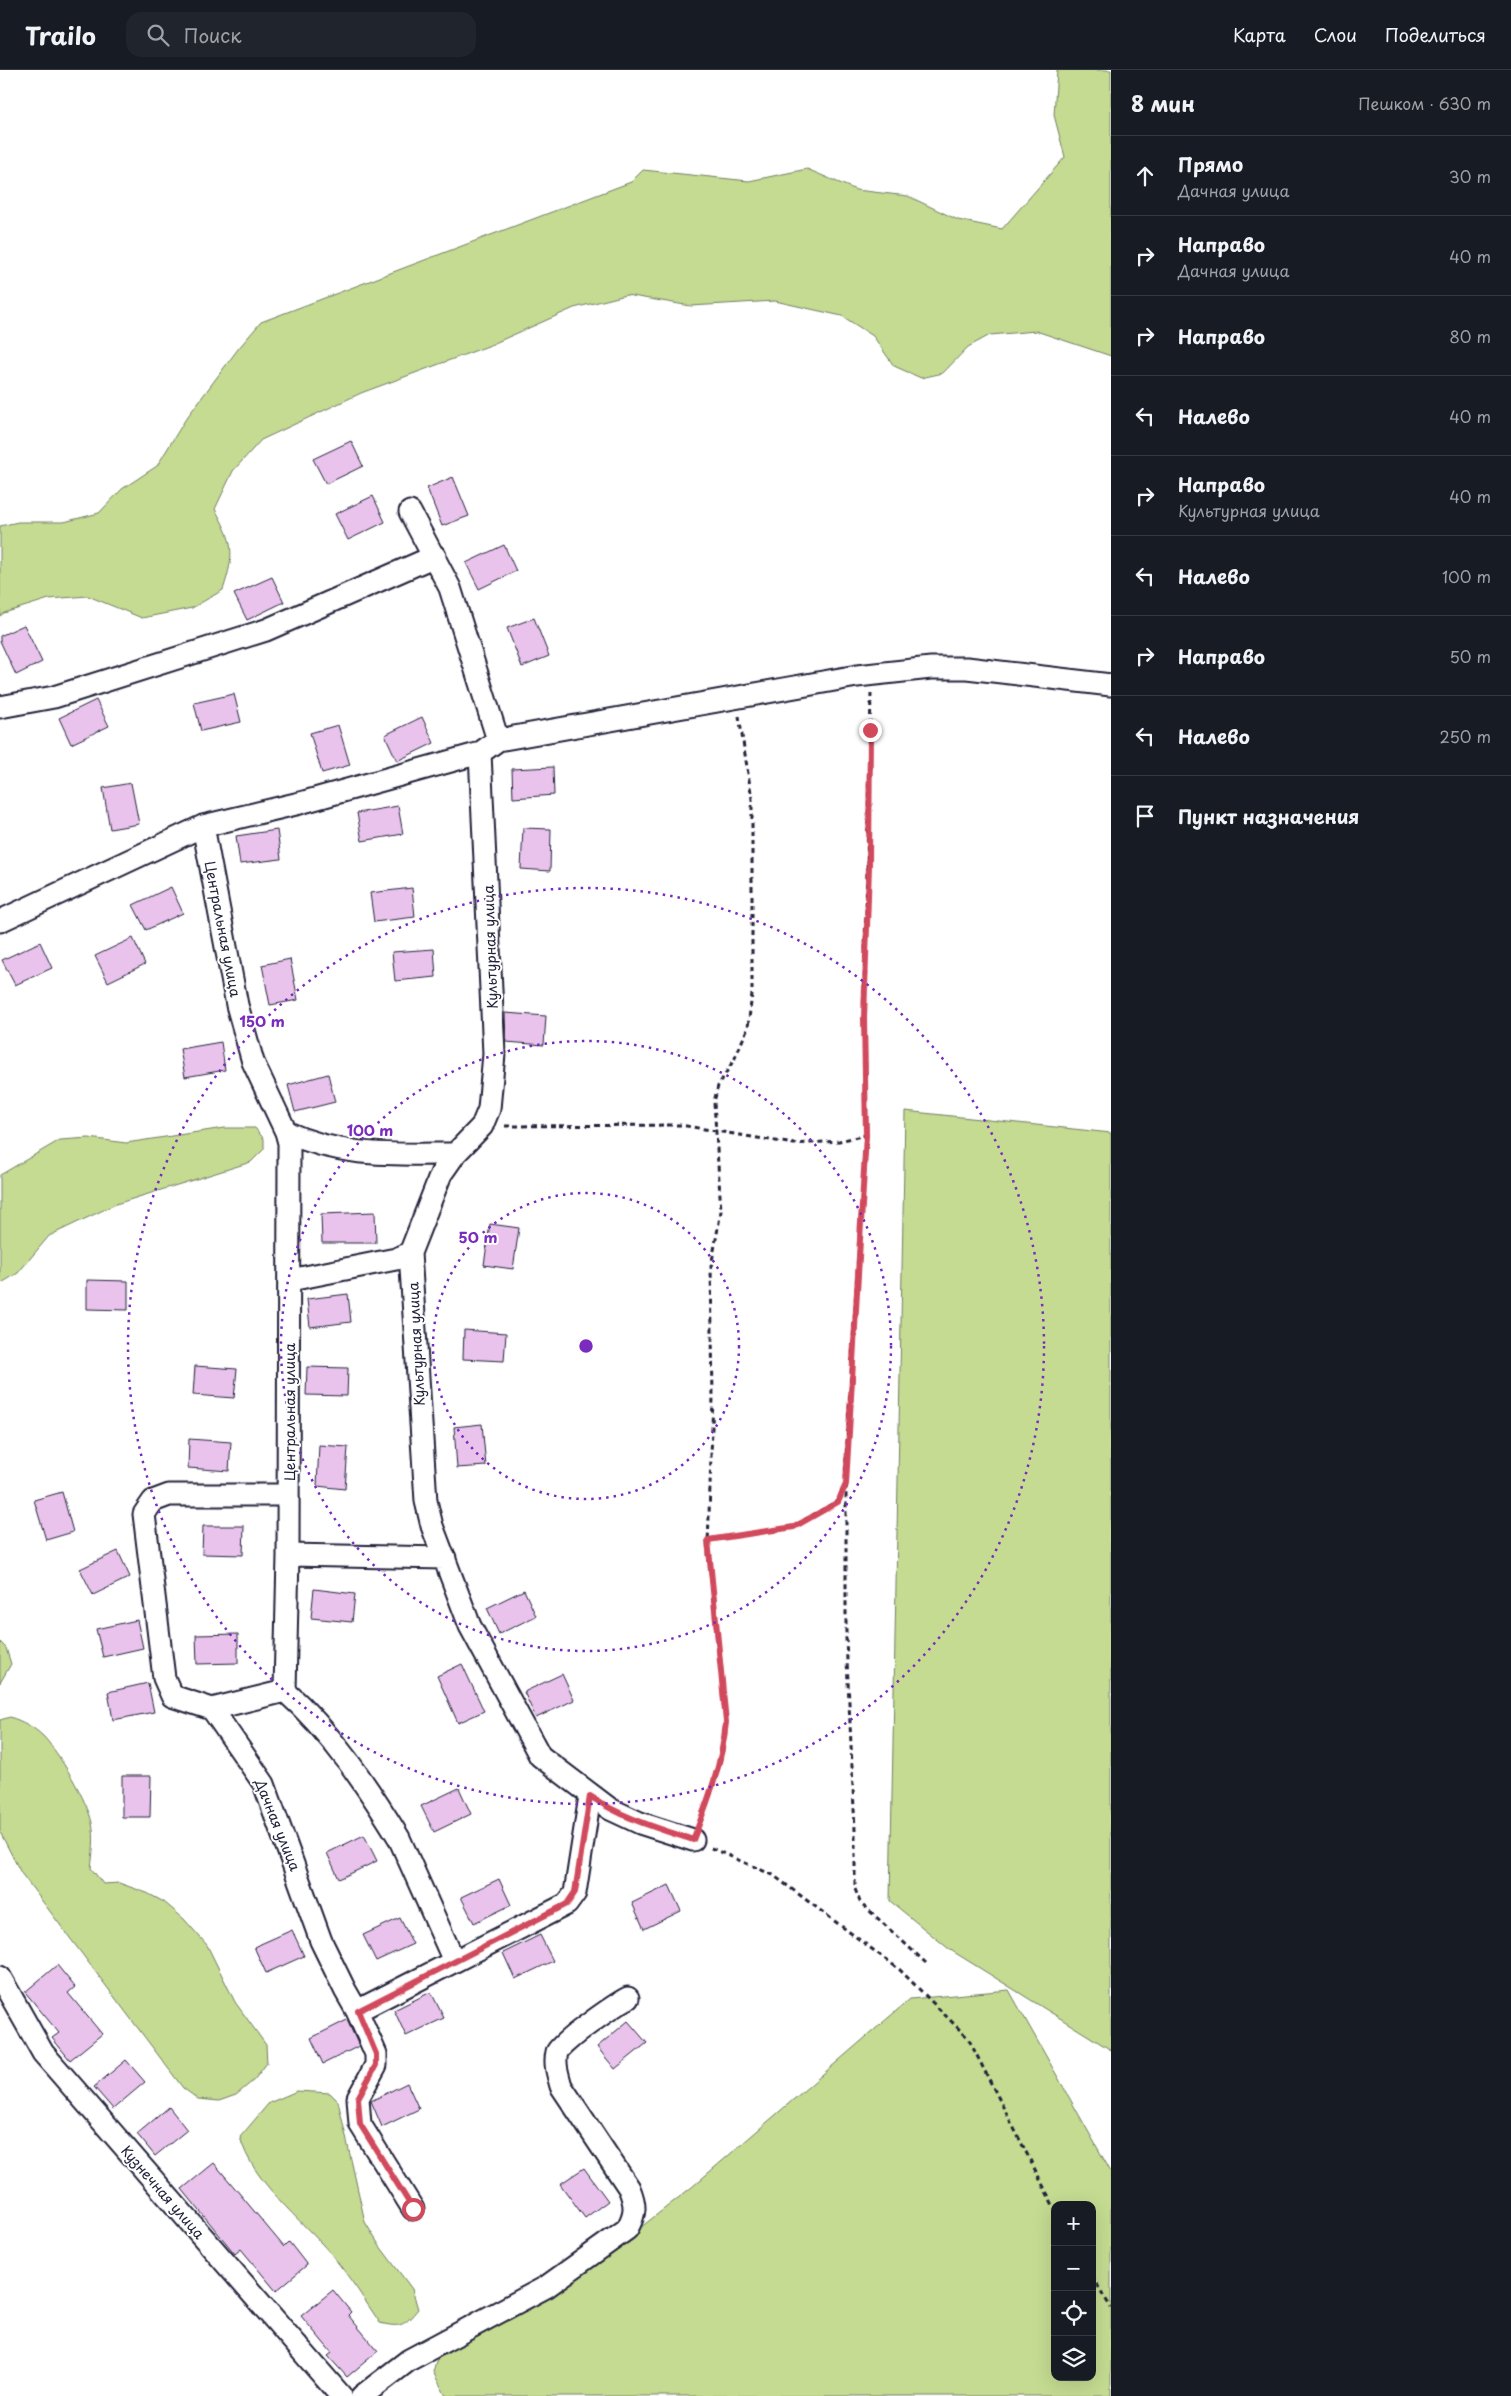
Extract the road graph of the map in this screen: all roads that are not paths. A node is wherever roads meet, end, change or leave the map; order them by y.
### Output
1 (410, 512) dead end
2 (435, 556) junction
3 (1111, 685) edge
4 (0, 706) edge
5 (498, 740) junction
6 (480, 753) junction
7 (203, 826) junction
8 (0, 921) edge
9 (286, 1132) junction
10 (455, 1154) junction
11 (410, 1253) junction
12 (290, 1280) junction
13 (288, 1495) junction
14 (288, 1555) junction
15 (445, 1558) junction
16 (285, 1691) junction
17 (212, 1709) junction
18 (590, 1796) junction
19 (693, 1840) road end
20 (454, 1960) junction
21 (0, 1977) edge
22 (628, 1998) dead end
23 (358, 2011) junction
24 (413, 2209) dead end
25 (341, 2396) edge
26 (362, 2396) edge

1 - 2 street
2 - 4 street
2 - 5 street
3 - 5 street
5 - 6 street
6 - 7 street
6 - 10 street, Культурная улица
7 - 8 street
7 - 9 street, Центральная улица
9 - 10 street
9 - 12 street, Центральная улица
10 - 11 street, Культурная улица
11 - 12 street
11 - 15 street, Культурная улица
12 - 13 street, Центральная улица
13 - 14 street, Центральная улица
13 - 17 street
14 - 15 street
14 - 16 street, Центральная улица
15 - 18 street, Культурная улица
16 - 17 street
16 - 20 street
17 - 23 street, Дачная улица
18 - 19 street, Культурная улица
18 - 20 street
20 - 23 street
21 - 25 street, Кузнечная улица
22 - 26 street
23 - 24 street, Дачная улица

